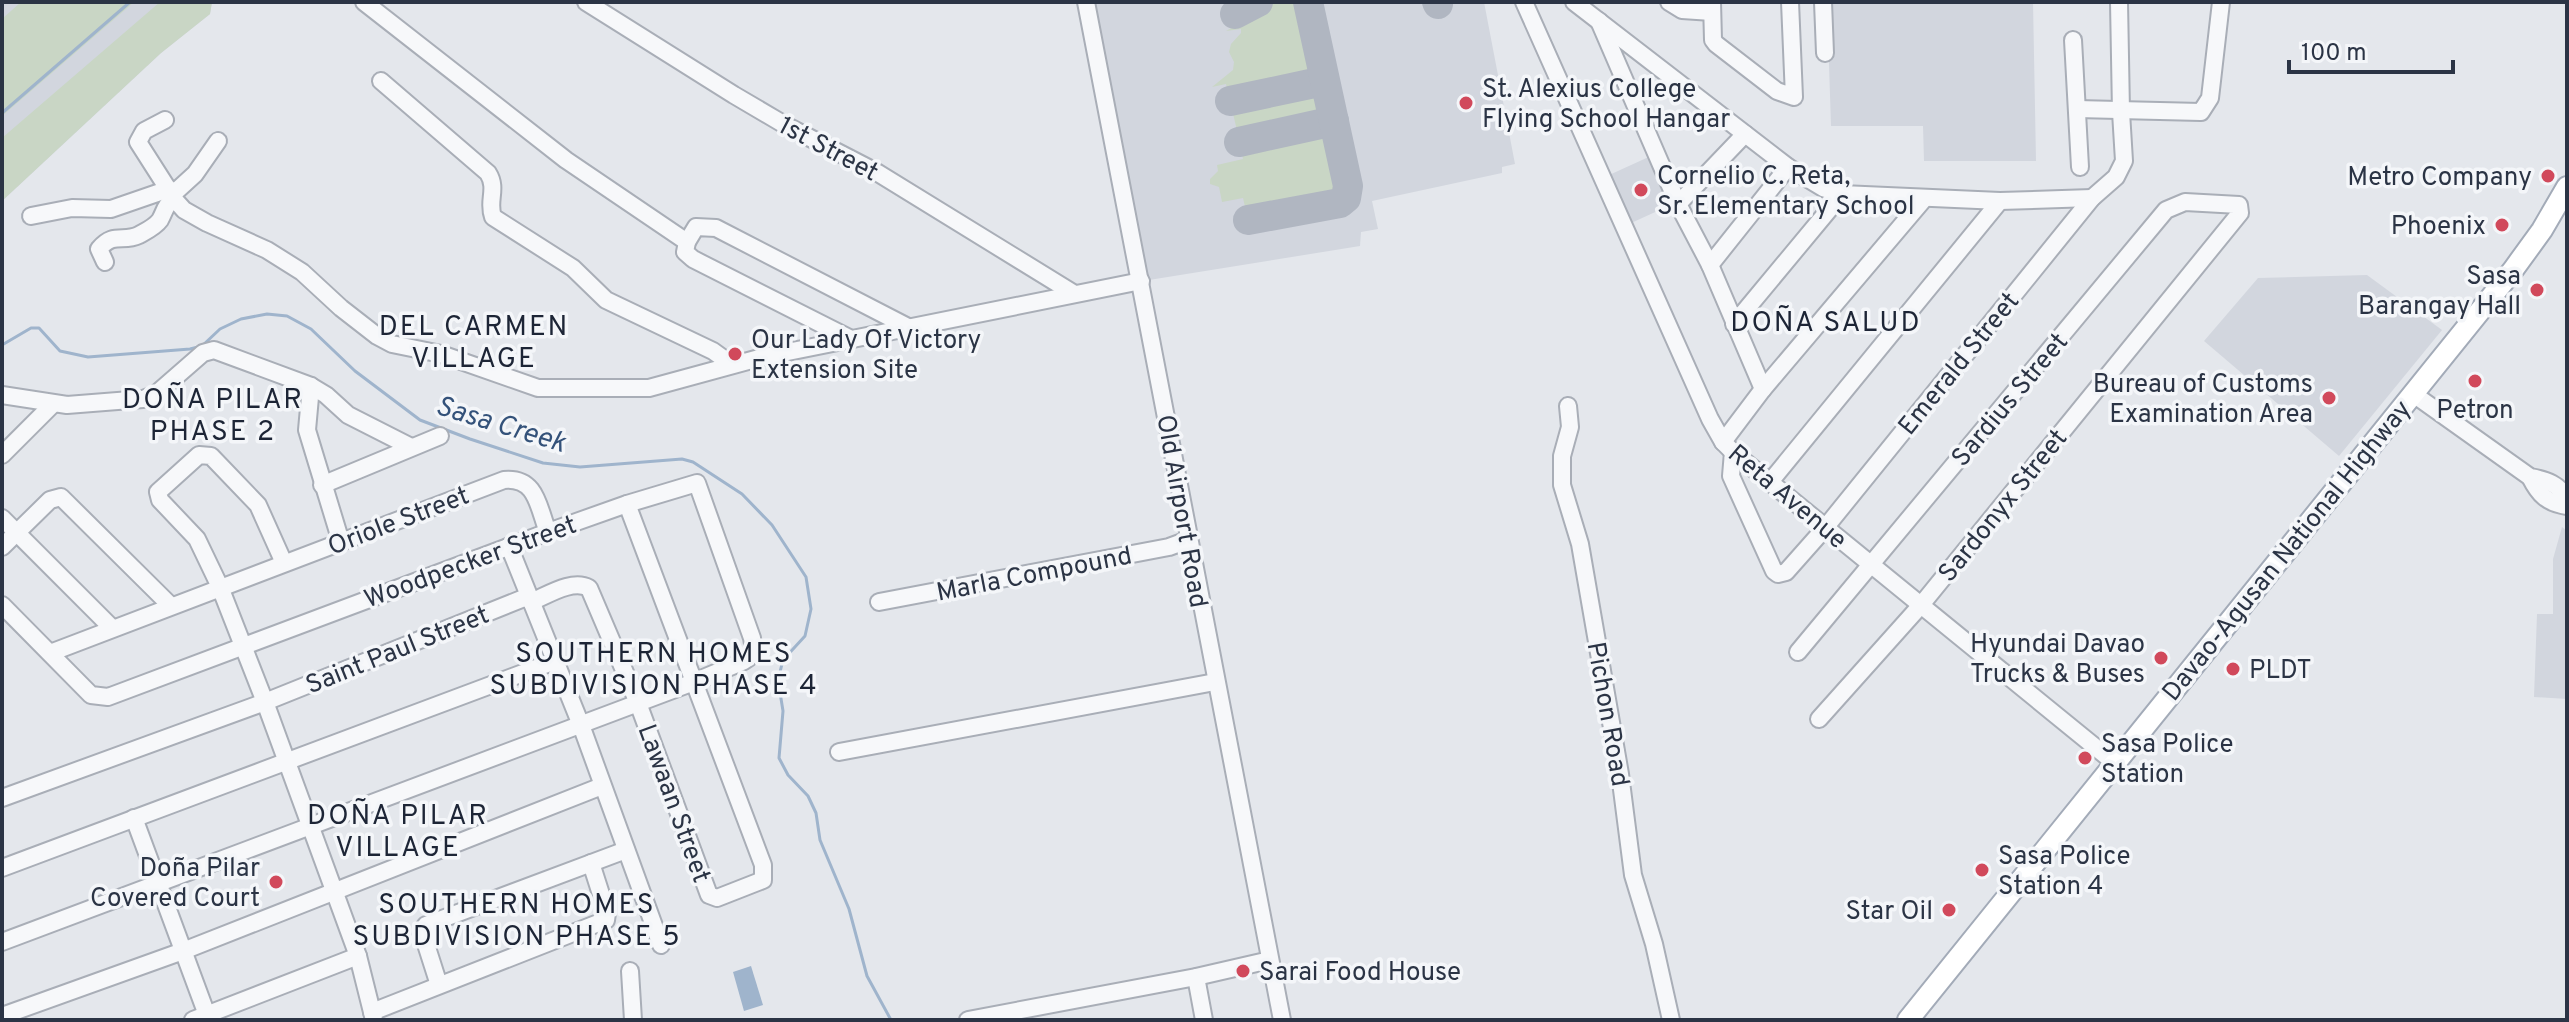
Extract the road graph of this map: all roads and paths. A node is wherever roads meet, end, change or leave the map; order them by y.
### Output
1 (364, 2) edge
2 (586, 2) edge
3 (1086, 2) edge
4 (1524, 2) edge
5 (1574, 2) edge
6 (1669, 2) edge
7 (1790, 2) edge
8 (1823, 2) edge
9 (2119, 2) edge
10 (2221, 2) edge
11 (1712, 7) edge
12 (1598, 18) junction
13 (2073, 40) dead end
14 (1825, 53) dead end
15 (381, 81) dead end
16 (2077, 109) junction
17 (2121, 112) junction
18 (165, 120) dead end
19 (1745, 134) junction
20 (218, 141) dead end
21 (1788, 167) junction
22 (2080, 167) dead end
23 (2567, 187) edge
24 (171, 194) junction
25 (1842, 194) junction
26 (2092, 198) junction
27 (1924, 199) junction
28 (2000, 201) junction
29 (1678, 204) junction
30 (2240, 213) joint
31 (31, 216) dead end
32 (692, 234) junction
33 (105, 262) dead end
34 (1710, 265) junction
35 (1141, 281) junction
36 (1073, 293) junction
37 (1734, 324) junction
38 (908, 327) junction
39 (849, 338) junction
40 (731, 364) junction
41 (311, 386) junction
42 (1763, 389) junction
43 (2412, 393) junction
44 (2, 395) edge
45 (53, 404) junction
46 (1568, 406) dead end
47 (440, 436) dead end
48 (411, 447) junction
49 (1728, 447) junction
50 (2, 455) edge
51 (2530, 477) junction
52 (1770, 482) junction
53 (322, 485) junction
54 (2567, 499) edge
55 (627, 504) junction
56 (2567, 506) edge
57 (2, 518) edge
58 (1825, 528) junction
59 (548, 532) junction
60 (17, 533) junction
61 (1188, 540) junction
62 (341, 542) junction
63 (509, 546) junction
64 (2, 547) edge
65 (284, 563) junction
66 (1871, 565) junction
67 (220, 587) junction
68 (530, 599) junction
69 (879, 602) dead end
70 (2, 605) edge
71 (1921, 605) junction
72 (171, 606) junction
73 (112, 628) junction
74 (244, 645) junction
75 (1798, 652) dead end
76 (50, 653) junction
77 (555, 661) junction
78 (694, 682) junction
79 (1215, 682) junction
80 (265, 702) junction
81 (638, 703) junction
82 (1819, 719) dead end
83 (581, 725) junction
84 (839, 752) dead end
85 (286, 760) junction
86 (2116, 764) junction
87 (602, 786) junction
88 (2, 798) edge
89 (134, 818) junction
90 (311, 827) junction
91 (626, 850) junction
92 (591, 863) junction
93 (2, 868) edge
94 (159, 885) junction
95 (335, 891) junction
96 (2, 942) edge
97 (661, 945) dead end
98 (183, 951) junction
99 (358, 956) junction
100 (1270, 960) junction
101 (630, 971) dead end
102 (1196, 977) junction
103 (439, 985) junction
104 (2, 1016) edge
105 (373, 1016) edge
106 (200, 1018) edge
107 (633, 1020) edge
108 (968, 1020) edge
109 (1204, 1020) edge
110 (1282, 1020) edge
111 (1671, 1020) edge
112 (1908, 1020) edge

1 - 32 street
2 - 36 street, 1st Street
3 - 35 street, Old Airport Road
4 - 49 street, Reta Avenue
5 - 12 street
6 - 11 street
7 - 11 street
8 - 14 street
9 - 17 street, Emerald Street
10 - 17 street
12 - 19 street
12 - 29 street
13 - 16 street
15 - 40 street
16 - 17 street
16 - 22 street
17 - 26 street, Emerald Street
18 - 24 street
19 - 21 street
19 - 29 street
20 - 24 street
21 - 25 street
21 - 34 street
23 - 43 main road, Davao-Agusan National Highway
24 - 31 street
24 - 33 street
24 - 40 street
25 - 27 street
25 - 37 street
26 - 28 street
26 - 58 street, Emerald Street
27 - 28 street
27 - 42 street
28 - 52 street
29 - 34 street
30 - 66 street, Sardius Street
30 - 71 street, Sardonyx Street
32 - 38 street
32 - 39 street
34 - 37 street
35 - 36 street
35 - 61 street, Old Airport Road
36 - 38 street
37 - 42 street
38 - 39 street
39 - 40 street
41 - 45 street
41 - 48 street
41 - 53 street
42 - 49 street
43 - 51 street
43 - 86 main road, Davao-Agusan National Highway
44 - 45 street
45 - 50 street
46 - 111 street, Pichon Road
47 - 48 street
48 - 53 street
49 - 52 street, Reta Avenue
49 - 58 street, Emerald Street
51 - 54 street
51 - 56 street
52 - 58 street, Reta Avenue
53 - 62 street
55 - 59 street, Woodpecker Street
55 - 78 street
55 - 78 street, Woodpecker Street
57 - 60 street
58 - 66 street, Reta Avenue
59 - 62 street, Oriole Street
59 - 63 street, Woodpecker Street
60 - 64 street
60 - 72 street
60 - 73 street
61 - 69 street, Marla Compound
61 - 79 street, Old Airport Road
62 - 65 street, Oriole Street
63 - 68 street
63 - 74 street, Woodpecker Street
65 - 67 street, Oriole Street
65 - 67 street
66 - 71 street, Reta Avenue
66 - 75 street, Sardius Street
67 - 72 street, Oriole Street
67 - 74 street
68 - 77 street
68 - 80 street, Saint Paul Street
68 - 81 street, Lawaan Street
70 - 76 street
71 - 82 street, Sardonyx Street
71 - 86 street, Reta Avenue
72 - 73 street, Oriole Street
73 - 76 street, Oriole Street
74 - 76 street, Woodpecker Street
74 - 80 street
77 - 83 street
77 - 85 street
78 - 81 street
78 - 81 street, Lawaan Street
79 - 84 street
79 - 100 street, Old Airport Road
80 - 85 street
80 - 88 street, Saint Paul Street
81 - 83 street
83 - 87 street
83 - 90 street
85 - 89 street
85 - 90 street
86 - 112 main road, Davao-Agusan National Highway
87 - 91 street
87 - 95 street
89 - 93 street
89 - 94 street
90 - 94 street
90 - 95 street
91 - 92 street
91 - 97 street
92 - 103 street
92 - 103 street
94 - 96 street
94 - 98 street
95 - 98 street
95 - 99 street
98 - 104 street
98 - 106 street
99 - 105 street
99 - 106 street
100 - 102 street
100 - 110 street, Old Airport Road
101 - 107 street
102 - 108 street
102 - 109 street
103 - 105 street

